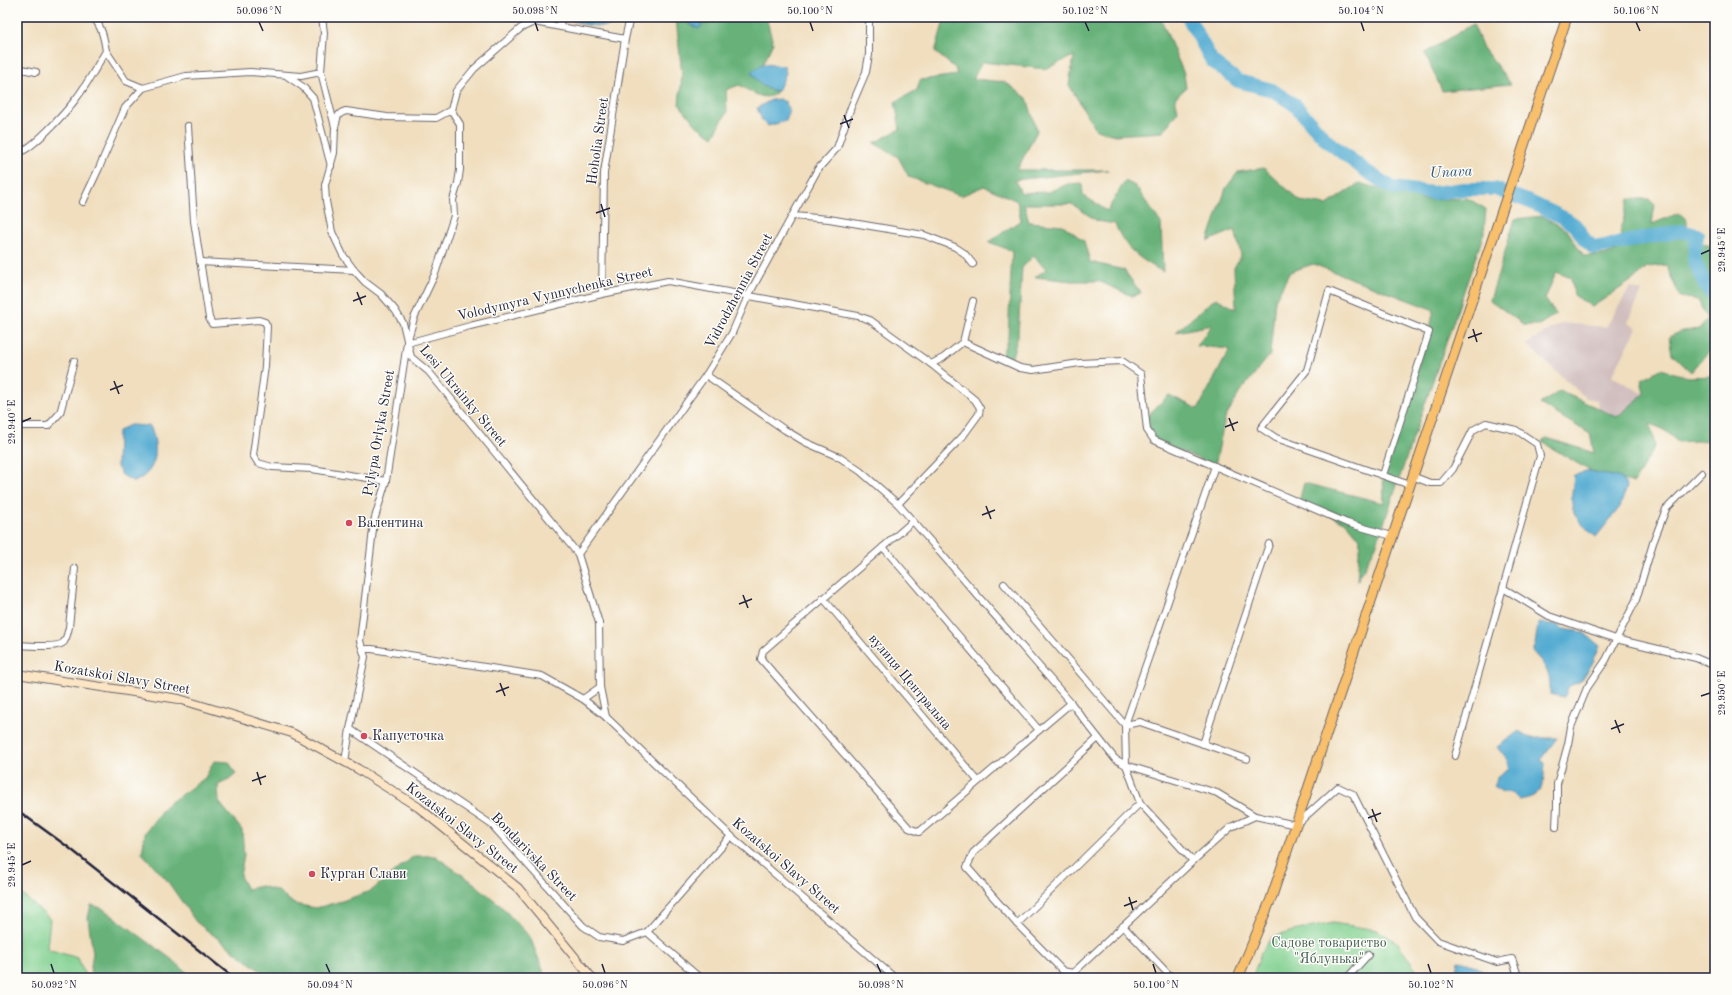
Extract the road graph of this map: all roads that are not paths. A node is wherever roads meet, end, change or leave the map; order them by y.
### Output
1 (93, 17) edge
2 (322, 17) edge
3 (524, 17) edge
4 (558, 17) edge
5 (630, 17) edge
6 (870, 17) edge
7 (1566, 17) edge
8 (534, 22) junction
9 (561, 27) junction
10 (625, 39) junction
11 (106, 51) junction
12 (17, 68) edge
13 (36, 72) dead end
14 (321, 72) junction
15 (286, 75) junction
16 (143, 88) junction
17 (451, 110) junction
18 (188, 126) dead end
19 (335, 127) junction
20 (17, 154) edge
21 (330, 166) junction
22 (83, 202) dead end
23 (793, 216) junction
24 (200, 262) junction
25 (973, 264) dead end
26 (354, 270) junction
27 (602, 294) junction
28 (748, 296) junction
29 (973, 301) dead end
30 (963, 342) junction
31 (407, 343) junction
32 (74, 361) dead end
33 (931, 364) junction
34 (706, 375) junction
35 (17, 426) edge
36 (1215, 466) junction
37 (1702, 473) dead end
38 (1383, 475) junction
39 (386, 481) junction
40 (1411, 481) junction
41 (898, 504) junction
42 (911, 519) junction
43 (1392, 536) junction
44 (1269, 544) dead end
45 (883, 547) junction
46 (578, 554) junction
47 (75, 568) dead end
48 (1004, 584) dead end
49 (1503, 588) junction
50 (823, 598) junction
51 (1616, 639) junction
52 (17, 645) edge
53 (363, 648) junction
54 (1715, 666) edge
55 (17, 674) edge
56 (600, 687) junction
57 (583, 699) junction
58 (1071, 703) junction
59 (606, 717) junction
60 (1125, 725) junction
61 (350, 729) junction
62 (1039, 730) junction
63 (1098, 738) junction
64 (1203, 744) junction
65 (1455, 756) dead end
66 (1247, 759) dead end
67 (345, 762) junction
68 (1126, 765) junction
69 (978, 782) junction
70 (1140, 803) junction
71 (1255, 816) junction
72 (1296, 825) junction
73 (1556, 827) dead end
74 (731, 836) junction
75 (1193, 861) junction
76 (1017, 924) junction
77 (1123, 926) junction
78 (647, 932) junction
79 (1368, 955) dead end
80 (592, 978) edge
81 (700, 978) edge
82 (895, 978) edge
83 (1172, 978) edge
84 (1238, 978) edge
85 (1347, 978) edge
86 (1519, 978) edge

1 - 11 street
2 - 14 street, Lesi Ukrainky Street
3 - 8 street
4 - 9 street
5 - 10 street, Hoholia Street
6 - 23 street, Vidrodzhennia Street
7 - 40 main road
8 - 9 street
8 - 17 street
9 - 10 street
10 - 27 street, Hoholia Street
11 - 16 street
11 - 20 street
12 - 13 street
14 - 15 street
14 - 19 street, Lesi Ukrainky Street
15 - 16 street
15 - 21 street
16 - 22 street
17 - 19 street
17 - 31 street
18 - 24 street
19 - 21 street, Lesi Ukrainky Street
21 - 26 street, Lesi Ukrainky Street
23 - 25 street
23 - 28 street, Vidrodzhennia Street
24 - 26 street
24 - 39 street
26 - 31 street, Lesi Ukrainky Street
27 - 28 street, Volodymyra Vynnychenka Street
27 - 31 street, Volodymyra Vynnychenka Street
28 - 33 street, Volodymyra Vynnychenka Street
28 - 34 street, Vidrodzhennia Street
29 - 30 street
30 - 33 street
30 - 36 street
31 - 39 street, Pylypa Orlyka Street
31 - 46 street, Lesi Ukrainky Street
32 - 35 street
33 - 41 street, Volodymyra Vynnychenka Street
34 - 41 street
34 - 46 street, Vidrodzhennia Street
36 - 43 street
36 - 60 street
37 - 51 street
38 - 38 street
38 - 40 street
39 - 53 street, Pylypa Orlyka Street
40 - 43 main road
40 - 49 street
41 - 42 street
42 - 45 street
42 - 58 street
43 - 72 main road
44 - 64 street
45 - 50 street
45 - 62 street
46 - 56 street, Lesi Ukrainky Street
47 - 52 street
48 - 60 street
49 - 51 street
49 - 65 street
50 - 69 street, вулиця Центральна
50 - 69 street
51 - 54 street
51 - 73 street
53 - 57 street, Kozatskoi Slavy Street
53 - 61 street, Pylypa Orlyka Street
55 - 67 main road, Kozatskoi Slavy Street
56 - 57 street
56 - 59 street, Lesi Ukrainky Street
57 - 59 street, Kozatskoi Slavy Street
58 - 62 street
58 - 63 street
59 - 74 street, Kozatskoi Slavy Street
60 - 64 street
60 - 68 street
61 - 67 street, Pylypa Orlyka Street
61 - 78 street, Bondarivska Street
62 - 69 street
63 - 68 street
63 - 76 street
64 - 66 street
67 - 80 main road, Kozatskoi Slavy Street
68 - 70 street
68 - 71 street
70 - 75 street
70 - 76 street
71 - 72 street
71 - 75 street
72 - 84 main road
72 - 86 street
74 - 78 street
74 - 82 street, Kozatskoi Slavy Street
75 - 77 street
76 - 77 street
77 - 83 street
78 - 81 street
79 - 85 street

